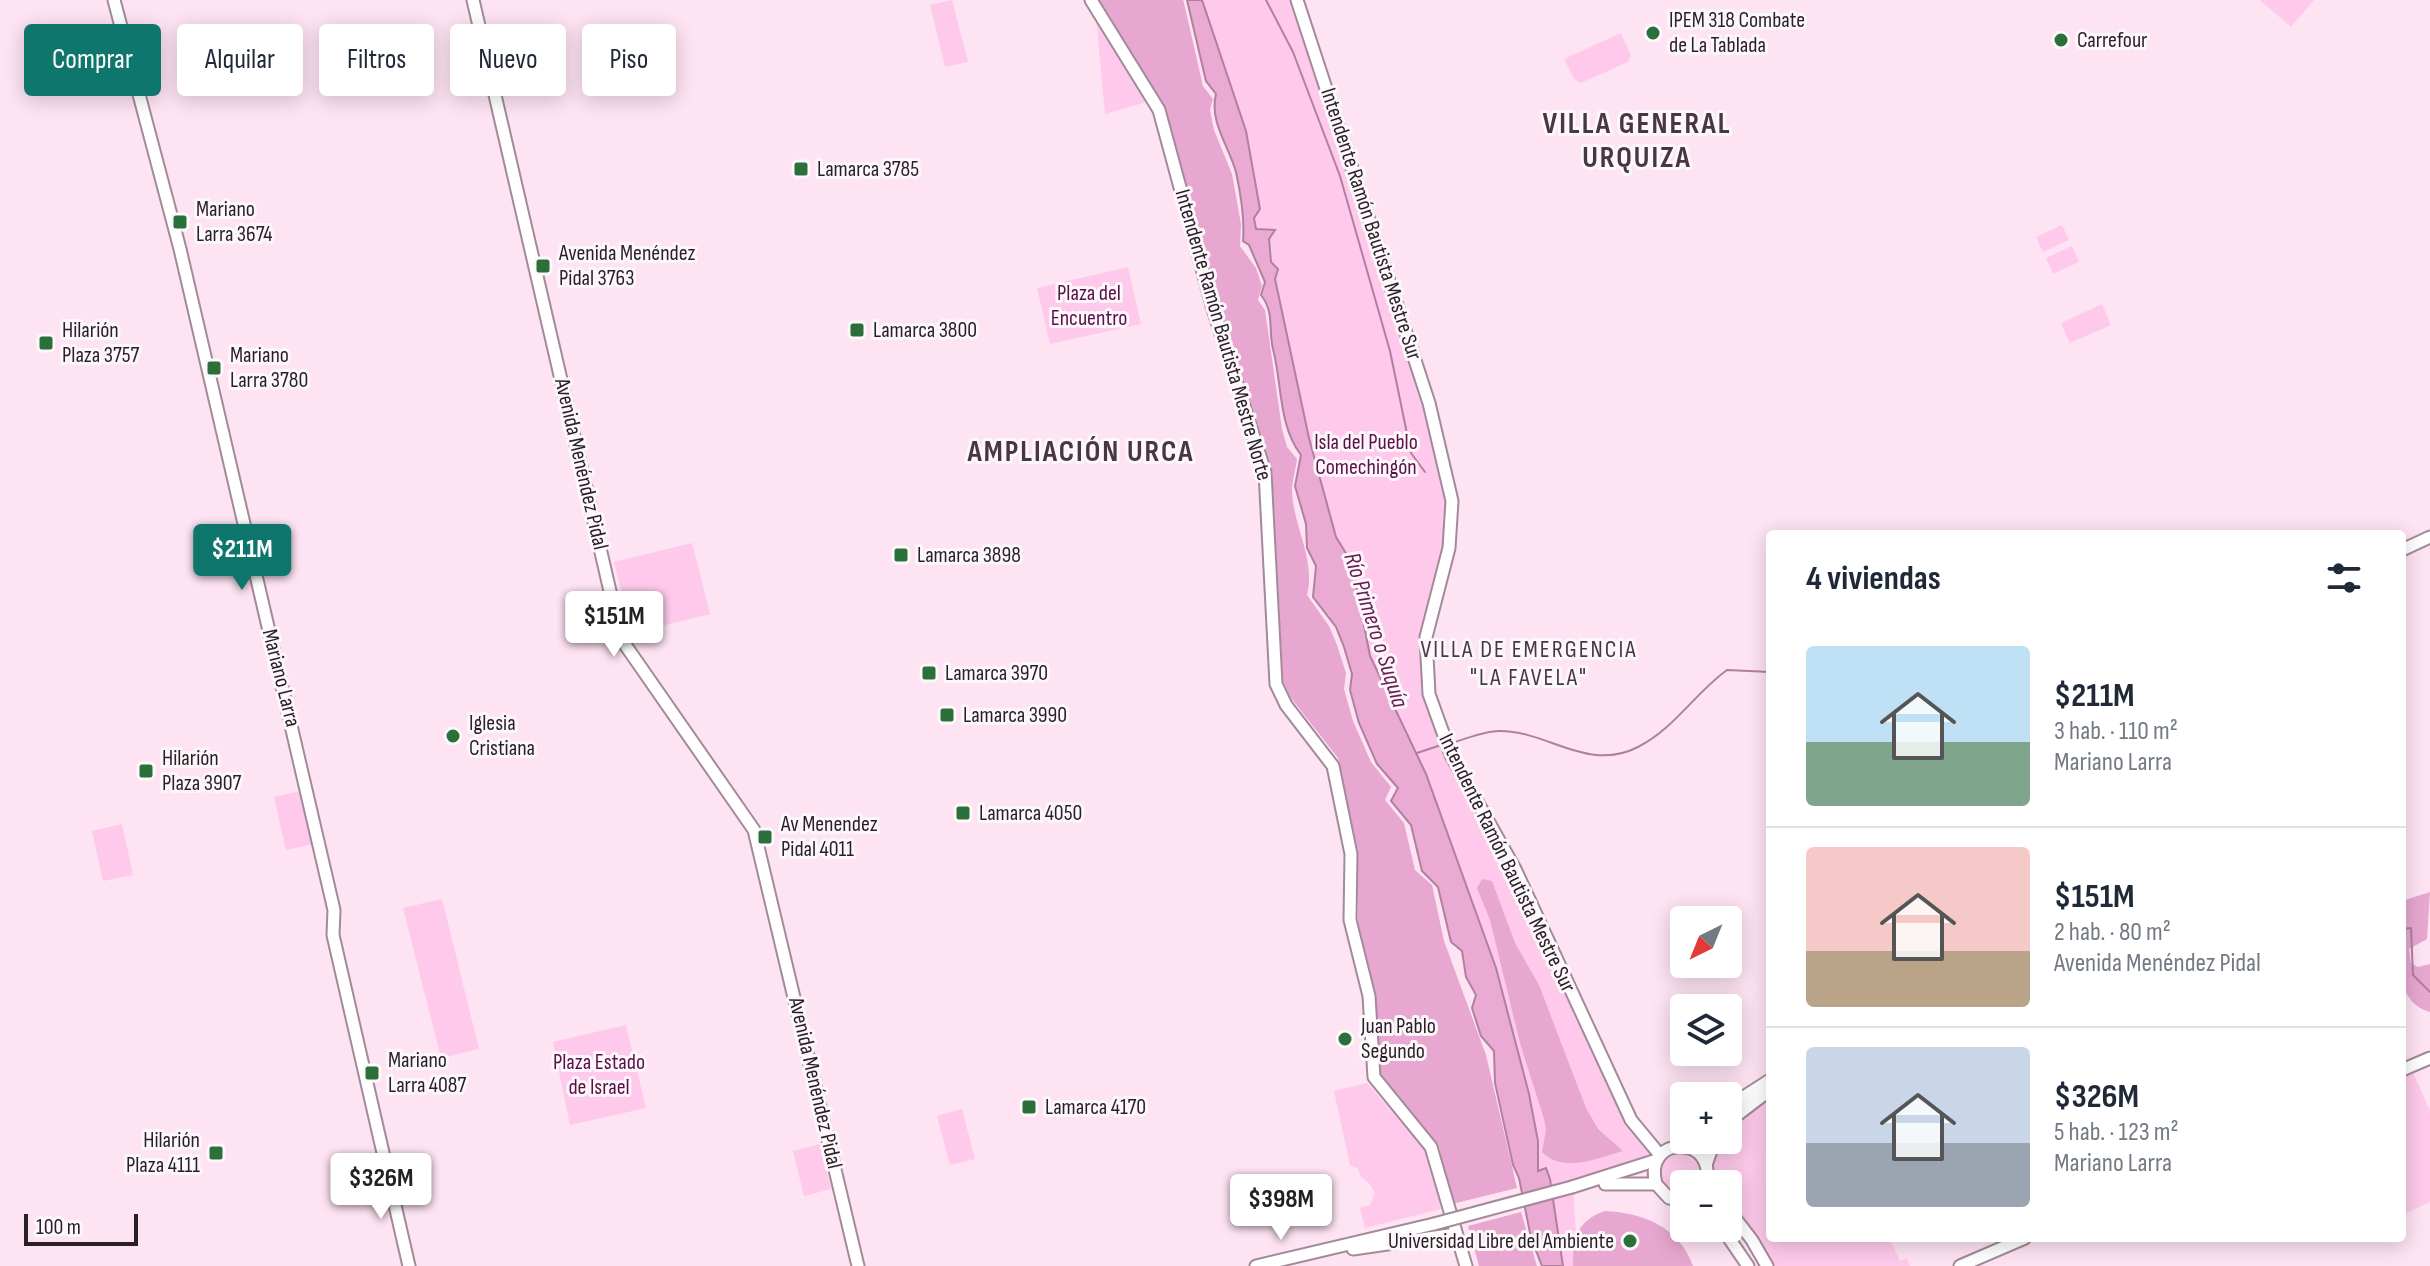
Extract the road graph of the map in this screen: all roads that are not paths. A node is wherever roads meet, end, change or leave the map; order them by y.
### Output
1 (114, 0) edge
2 (473, 0) edge
3 (1091, 0) edge
4 (1297, 0) edge
5 (2430, 537) edge
6 (2406, 548) edge
7 (2430, 1058) edge
8 (2406, 1068) edge
9 (1766, 1083) edge
10 (1766, 1093) edge
11 (1742, 1098) edge
12 (1742, 1111) edge
13 (1670, 1149) edge
14 (1699, 1154) edge
15 (1710, 1154) edge
16 (1658, 1158) junction
17 (1706, 1165) junction
18 (1707, 1170) edge
19 (1656, 1184) junction
20 (1572, 1187) junction
21 (1670, 1198) edge
22 (1742, 1227) edge
23 (1456, 1234) junction
24 (1732, 1242) edge
25 (2016, 1242) edge
26 (1313, 1252) junction
27 (409, 1266) edge
28 (858, 1266) edge
29 (1256, 1266) edge
30 (1466, 1266) edge
31 (1748, 1266) edge
32 (1767, 1266) edge
33 (1960, 1266) edge

1 - 27 main road, Mariano Larra
2 - 28 main road, Avenida Menéndez Pidal
3 - 23 main road, Intendente Ramón Bautista Mestre Norte
4 - 16 main road, Intendente Ramón Bautista Mestre Sur
5 - 6 main road
7 - 8 main road
9 - 11 main road
10 - 12 main road
13 - 16 main road
14 - 17 main road
15 - 17 main road
16 - 19 main road
16 - 20 main road
17 - 18 main road
19 - 20 main road
19 - 21 main road
20 - 26 main road, bridge
22 - 32 main road
23 - 26 main road
23 - 30 main road, Intendente Ramón Bautista Mestre Norte
24 - 31 main road
25 - 33 main road
26 - 29 main road

